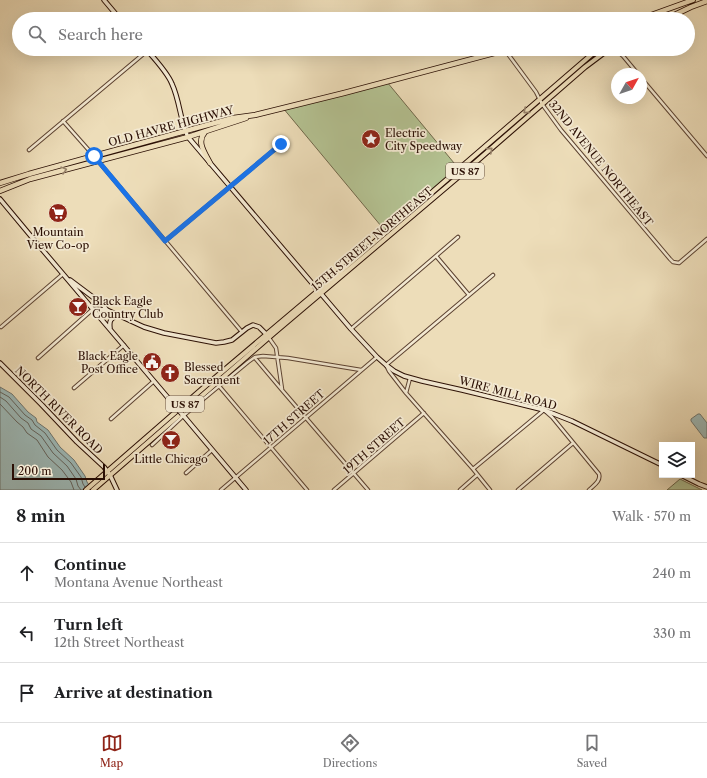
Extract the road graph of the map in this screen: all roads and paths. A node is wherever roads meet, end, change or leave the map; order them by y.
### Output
1 (104, 0) edge
2 (690, 0) edge
3 (707, 1) edge
4 (691, 7) junction
5 (114, 12) edge
6 (658, 12) edge
7 (681, 12) edge
8 (140, 56) edge
9 (152, 56) edge
10 (485, 56) edge
11 (512, 56) edge
12 (590, 56) edge
13 (600, 56) edge
14 (623, 56) edge
15 (633, 68) edge
16 (647, 85) edge
17 (540, 100) junction
18 (542, 104) junction
19 (255, 115) junction
20 (63, 121) junction
21 (185, 131) junction
22 (205, 132) junction
23 (188, 137) junction
24 (281, 144) dead end
25 (29, 150) dead end
26 (94, 156) junction
27 (707, 156) edge
28 (98, 160) junction
29 (210, 163) junction
30 (0, 183) edge
31 (230, 186) junction
32 (0, 191) edge
33 (0, 199) edge
34 (458, 237) dead end
35 (707, 239) edge
36 (165, 241) junction
37 (436, 256) junction
38 (63, 274) junction
39 (492, 275) dead end
40 (320, 292) junction
41 (469, 295) junction
42 (93, 309) junction
43 (107, 310) junction
44 (118, 315) junction
45 (1, 327) edge
46 (351, 328) junction
47 (110, 329) junction
48 (242, 332) junction
49 (267, 336) junction
50 (124, 346) junction
51 (377, 356) junction
52 (255, 357) junction
53 (278, 357) junction
54 (38, 358) dead end
55 (0, 363) edge
56 (386, 365) junction
57 (361, 370) junction
58 (410, 378) junction
59 (154, 381) junction
60 (219, 386) junction
61 (74, 388) dead end
62 (282, 390) junction
63 (406, 393) junction
64 (544, 410) junction
65 (424, 413) junction
66 (182, 415) junction
67 (306, 417) junction
68 (112, 418) dead end
69 (573, 443) junction
70 (152, 445) dead end
71 (271, 447) junction
72 (212, 450) junction
73 (659, 464) edge
74 (472, 468) junction
75 (109, 473) junction
76 (186, 473) dead end
77 (354, 473) junction
78 (477, 475) junction
79 (235, 478) junction
80 (687, 478) edge
81 (101, 480) junction
82 (707, 487) edge
83 (86, 490) edge
84 (93, 490) edge
85 (118, 490) edge
86 (221, 490) edge
87 (246, 490) edge
88 (307, 490) edge
89 (334, 490) edge
90 (368, 490) edge
91 (460, 490) edge
92 (490, 490) edge
93 (518, 490) edge
94 (589, 490) edge

1 - 5 street
2 - 4 street
2 - 6 highway
3 - 4 highway
4 - 7 highway
8 - 20 street
9 - 21 street, WIRE MILL ROAD
10 - 19 highway, OLD HAVRE HIGHWAY
11 - 17 street, 32ND AVENUE NORTHEAST
12 - 17 main road, 15TH STREET NORTHEAST / US 87
13 - 18 main road, 15TH STREET NORTHEAST / US 87
14 - 15 street
16 - 27 street
17 - 18 street, 32ND AVENUE NORTHEAST
17 -> 40 main road, 15TH STREET NORTHEAST / US 87
18 - 35 street, 32ND AVENUE NORTHEAST
40 -> 18 main road, 15TH STREET NORTHEAST / US 87
19 - 21 highway, OLD HAVRE HIGHWAY
19 - 22 highway, OLD HAVRE HIGHWAY
20 - 25 street
20 - 26 street
21 - 23 street, WIRE MILL ROAD
21 - 26 highway, OLD HAVRE HIGHWAY
22 - 23 highway, OLD HAVRE HIGHWAY
22 - 29 highway
23 - 28 highway, OLD HAVRE HIGHWAY
23 - 29 street, WIRE MILL ROAD
24 - 31 street
26 - 28 street
26 - 30 highway, OLD HAVRE HIGHWAY
32 -> 28 highway, OLD HAVRE HIGHWAY
28 - 36 street
29 - 31 street, WIRE MILL ROAD
31 - 36 street
31 - 40 street, WIRE MILL ROAD
33 - 38 street
34 - 37 street
36 - 48 street
37 - 41 street
37 - 46 street
38 - 42 street
38 - 43 street
38 - 45 street
39 - 41 street
40 - 46 street, WIRE MILL ROAD
40 - 49 main road, 15TH STREET NORTHEAST / US 87
41 - 56 street
42 - 43 street
42 - 47 street
42 - 54 street
43 - 44 street
44 - 47 street
44 - 48 street
46 - 51 street, WIRE MILL ROAD
47 - 50 street
48 - 49 street
49 - 53 street
49 - 75 main road, US 87
50 - 59 street
50 - 61 street
51 - 56 street, WIRE MILL ROAD
51 - 57 street, 17TH STREET
52 - 53 street
52 - 60 street
52 - 62 street
53 - 57 street
53 - 62 street
55 - 75 street, NORTH RIVER ROAD
56 - 58 street, WIRE MILL ROAD
56 - 63 street
57 - 67 street, 17TH STREET
58 - 63 street
58 - 64 street, WIRE MILL ROAD
59 - 66 street, bridge
59 - 68 street
60 - 66 street
60 - 71 street
62 - 67 street
63 - 65 street
64 - 69 street
64 - 73 street, WIRE MILL ROAD
64 - 74 street
65 - 74 street
65 - 77 street, 19TH STREET
66 - 70 street
66 - 72 street
67 - 71 street, 17TH STREET
67 - 77 street
69 - 93 street
69 - 94 street
71 - 79 street, 17TH STREET
71 - 88 street
72 - 76 street
72 - 79 street
74 - 78 street
75 - 81 main road, US 87
75 - 85 street, NORTH RIVER ROAD
77 - 89 street, 19TH STREET
77 - 90 street
78 - 91 street
78 - 92 street
79 - 86 street, 17TH STREET
79 - 87 street
80 - 82 street
81 - 83 main road, US 87
81 - 84 main road, US 87

